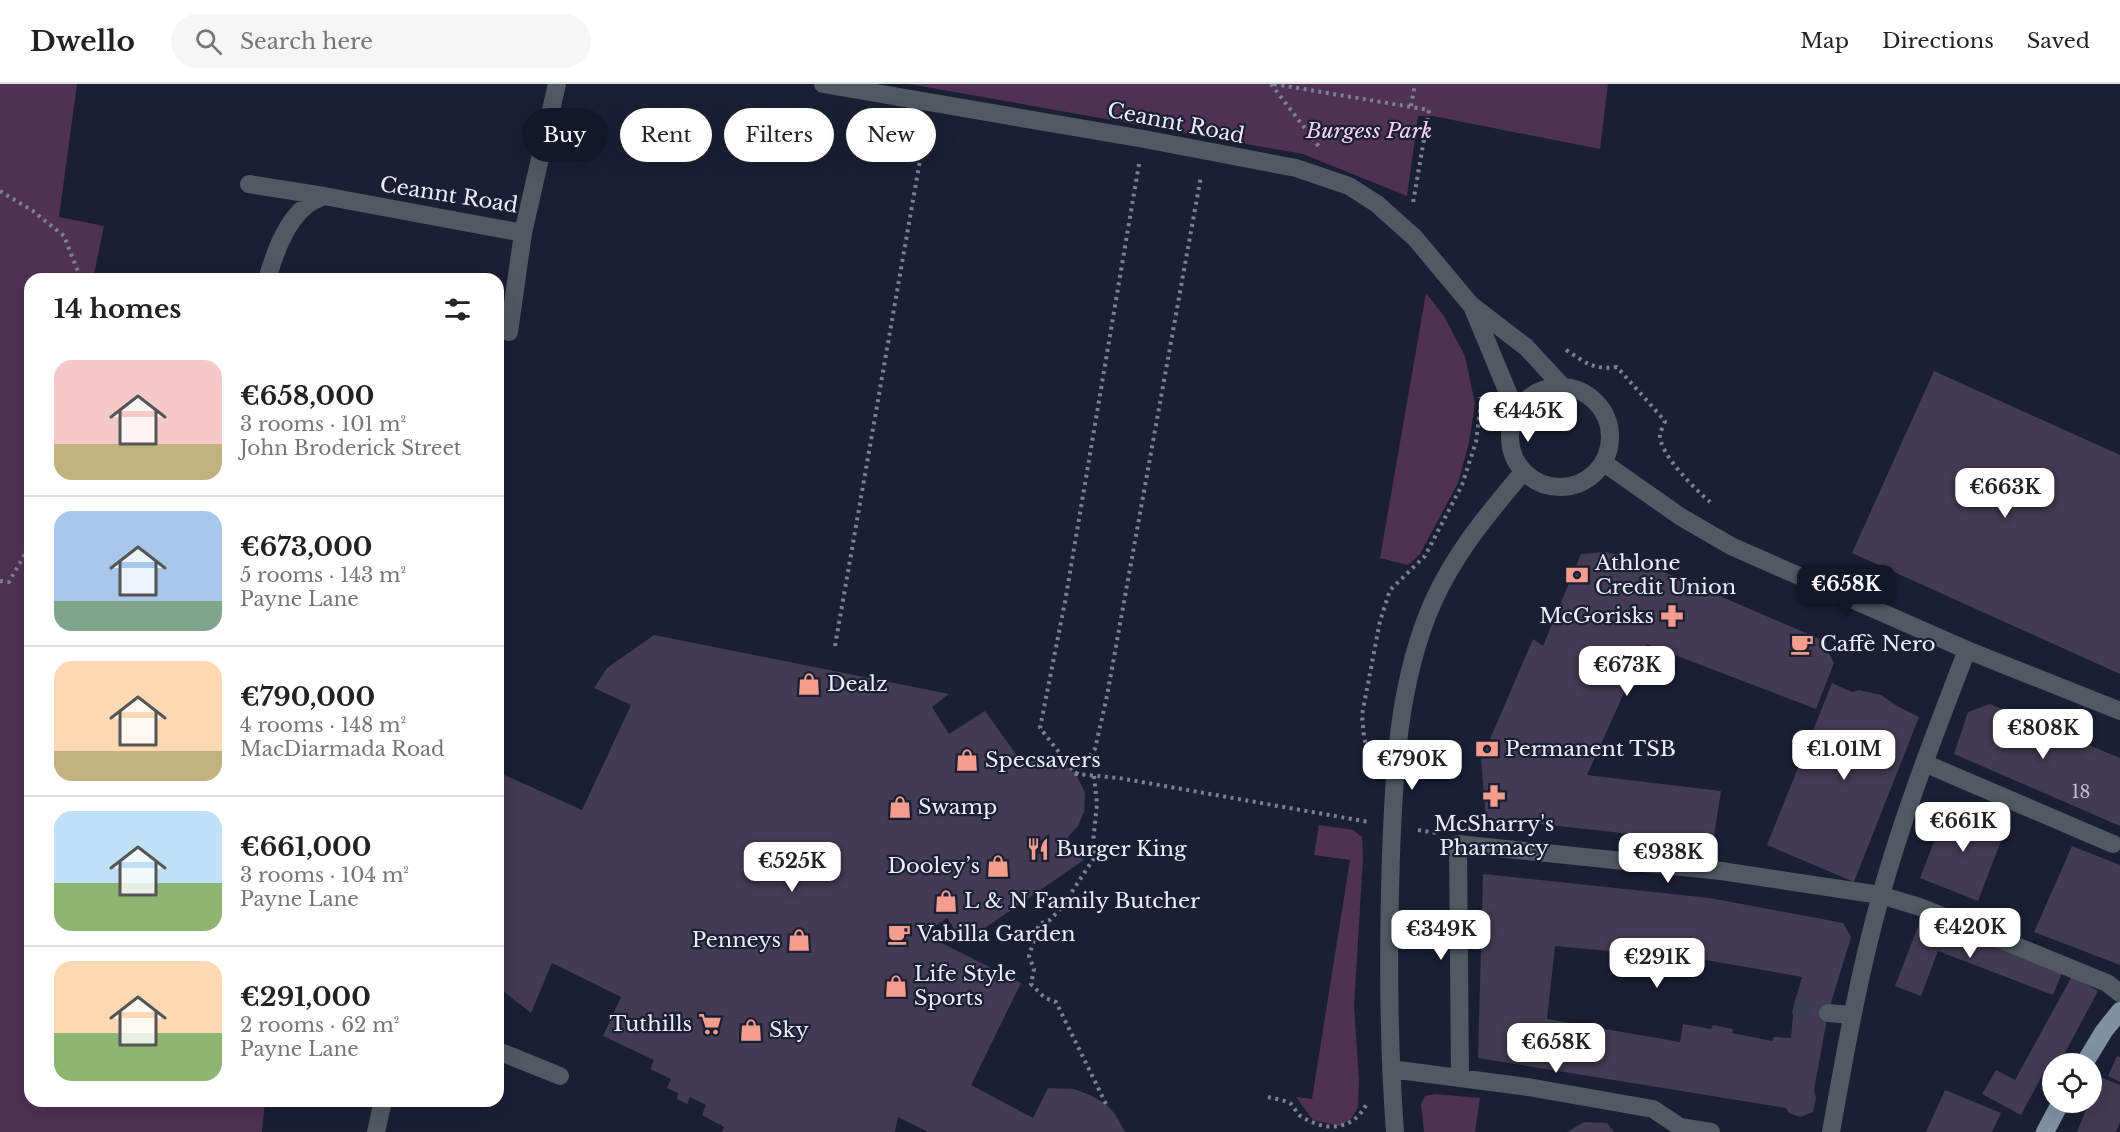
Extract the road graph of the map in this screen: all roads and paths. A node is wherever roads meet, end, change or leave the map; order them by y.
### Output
1 (557, 84) edge
2 (824, 84) edge
3 (1273, 84) edge
4 (1415, 84) edge
5 (931, 102) junction
6 (1412, 106) junction
7 (1144, 139) junction
8 (1321, 149) dead end
9 (1208, 170) dead end
10 (249, 184) dead end
11 (0, 191) edge
12 (324, 196) junction
13 (1413, 208) dead end
14 (522, 233) junction
15 (80, 273) edge
16 (269, 273) edge
17 (1471, 305) junction
18 (509, 332) dead end
19 (1564, 348) dead end
20 (1563, 387) junction
21 (1478, 390) dead end
22 (1516, 412) junction
23 (1604, 463) junction
24 (1523, 472) junction
25 (1714, 506) dead end
26 (24, 556) edge
27 (0, 581) edge
28 (835, 646) dead end
29 (1967, 650) junction
30 (2120, 711) edge
31 (1371, 761) dead end
32 (1924, 763) junction
33 (1076, 774) junction
34 (1094, 776) junction
35 (1367, 812) dead end
36 (1366, 822) junction
37 (1392, 826) junction
38 (1453, 839) junction
39 (2113, 844) dead end
40 (1881, 895) junction
41 (2120, 993) edge
42 (2120, 1011) edge
43 (1828, 1013) tunnel mouth
44 (1852, 1016) junction
45 (504, 1053) edge
46 (2091, 1053) edge
47 (1391, 1069) junction
48 (560, 1076) dead end
49 (1460, 1077) junction
50 (1268, 1097) dead end
51 (1368, 1099) dead end
52 (1106, 1104) dead end
53 (382, 1107) edge
54 (2055, 1113) edge
55 (376, 1132) edge
56 (1395, 1132) edge
57 (1711, 1132) edge
58 (1831, 1132) edge
59 (2045, 1132) edge

1 - 14 street, Ceannt Road
2 - 5 street, Ceannt Road
3 - 6 path
3 - 8 path
4 - 6 path
5 - 7 street, Ceannt Road
5 - 28 path
6 - 13 path
7 - 17 street, Ceannt Road
7 - 33 path
9 - 33 path
10 - 12 street, Ceannt Road
11 - 15 path
12 - 14 street, Ceannt Road
12 - 16 street
14 - 18 street
17 - 20 street, Ceannt Road
17 - 22 street, Ceannt Road
19 - 25 path
20 - 22 street
20 - 23 street
21 - 31 path
22 - 24 street
23 - 24 street
23 - 29 street
24 - 37 street
26 - 27 path
29 - 30 street
29 - 32 street
32 - 39 street
32 - 40 street
33 - 34 path
34 - 36 path
34 - 52 path
35 - 36 path
36 - 37 path
37 - 38 path
37 - 47 street
38 - 40 street
38 - 49 street
40 - 41 street
40 - 44 street
42 - 46 main road
43 - 44 street
44 - 58 street
45 - 48 street
47 - 49 street
47 - 56 street
49 - 57 street
50 - 51 path
53 - 55 street
54 - 59 main road

